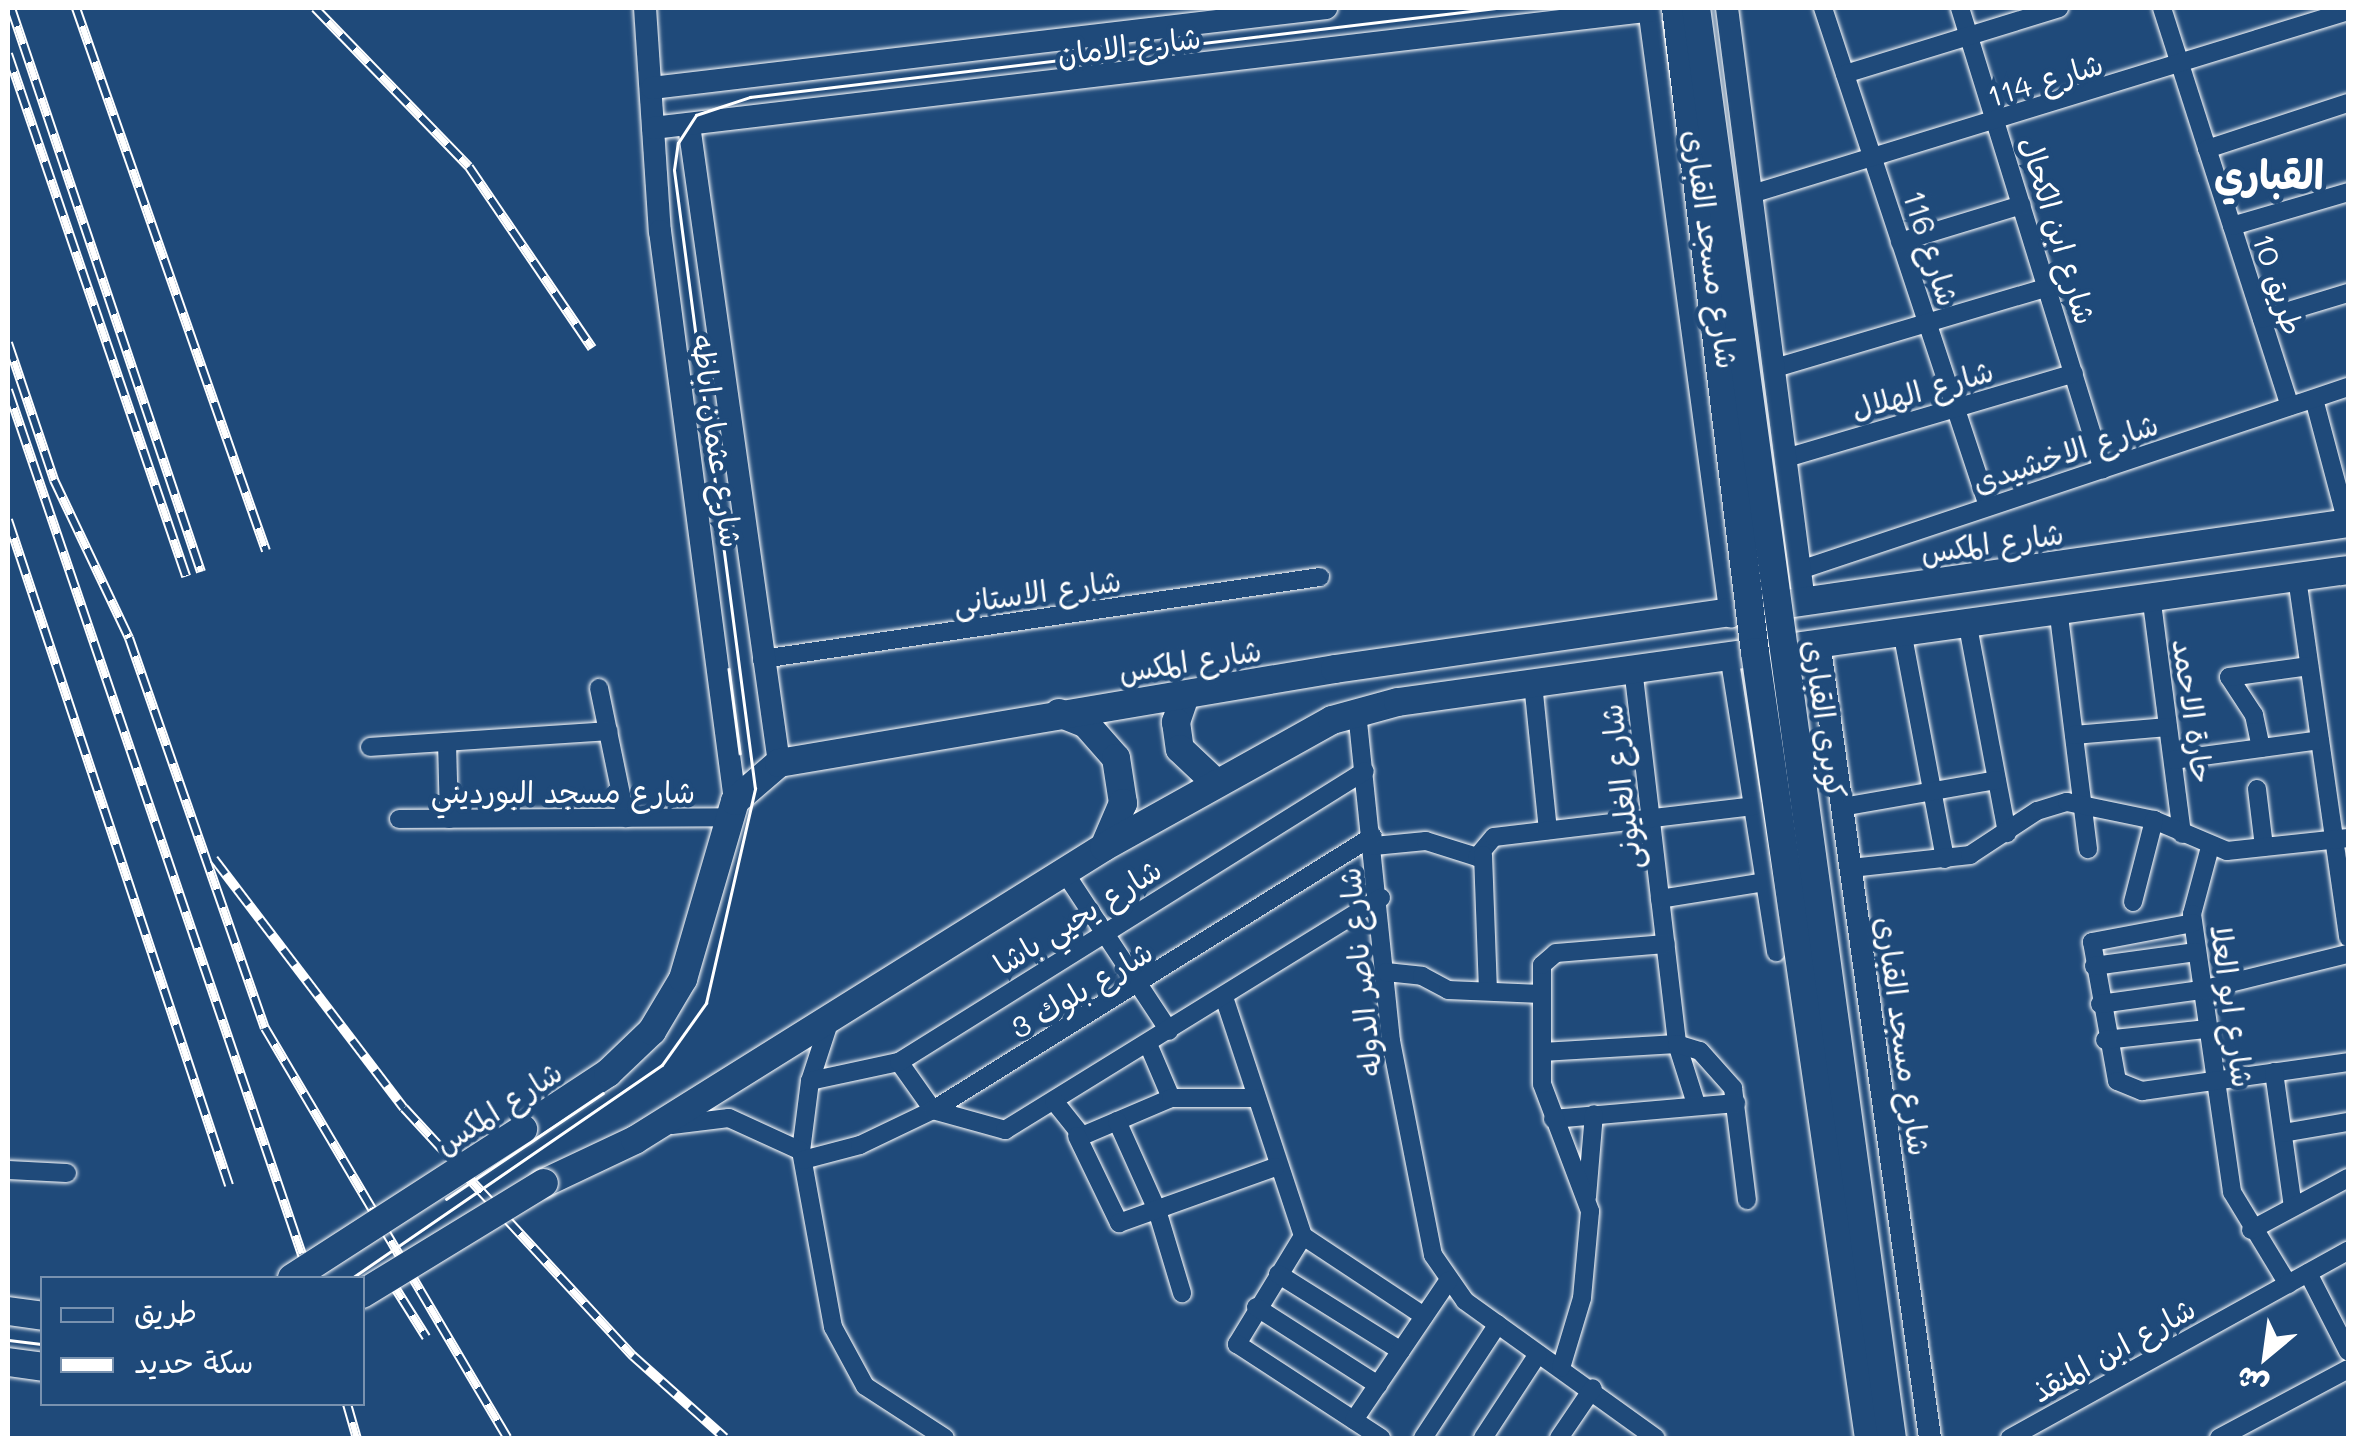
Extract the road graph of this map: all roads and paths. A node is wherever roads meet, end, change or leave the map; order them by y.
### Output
1 (645, 8) edge
2 (1326, 8) edge
3 (1696, 8) edge
4 (1727, 8) edge
5 (1823, 8) edge
6 (1960, 8) edge
7 (2059, 8) edge
8 (2162, 8) edge
9 (1661, 9) edge
10 (2348, 11) edge
11 (1969, 35) junction
12 (2181, 66) junction
13 (1845, 74) junction
14 (652, 88) junction
15 (2348, 103) edge
16 (1998, 123) junction
17 (690, 125) junction
18 (653, 128) junction
19 (2206, 149) junction
20 (1874, 158) junction
21 (2348, 192) edge
22 (1755, 193) junction
23 (2022, 206) junction
24 (2232, 226) junction
25 (1900, 242) junction
26 (2048, 288) junction
27 (2348, 293) edge
28 (2262, 319) junction
29 (1927, 323) junction
30 (1774, 368) junction
31 (2074, 373) junction
32 (2348, 388) edge
33 (2314, 399) junction
34 (2290, 406) junction
35 (1955, 407) junction
36 (1786, 458) junction
37 (2103, 469) junction
38 (1988, 506) junction
39 (2348, 523) edge
40 (1800, 570) junction
41 (2348, 570) edge
42 (1320, 577) dead end
43 (2297, 578) junction
44 (2150, 594) junction
45 (1804, 602) junction
46 (2058, 608) junction
47 (1730, 617) junction
48 (1968, 622) junction
49 (1902, 630) junction
50 (1818, 642) junction
51 (1729, 655) junction
52 (762, 660) junction
53 (2309, 666) junction
54 (1634, 668) junction
55 (1532, 682) junction
56 (599, 688) dead end
57 (1185, 696) junction
58 (1058, 712) junction
59 (1356, 712) junction
60 (2168, 728) junction
61 (608, 730) junction
62 (2074, 735) junction
63 (2320, 740) junction
64 (448, 742) junction
65 (370, 747) dead end
66 (2262, 748) junction
67 (2173, 760) junction
68 (779, 763) junction
69 (1364, 770) junction
70 (1997, 780) junction
71 (1214, 781) junction
72 (2257, 789) dead end
73 (1932, 791) junction
74 (2083, 802) junction
75 (1753, 806) junction
76 (1842, 807) junction
77 (732, 809) junction
78 (626, 818) junction
79 (1651, 818) junction
80 (399, 819) dead end
81 (449, 819) junction
82 (2154, 820) junction
83 (1548, 830) junction
84 (2007, 833) junction
85 (2182, 834) junction
86 (2342, 838) edge
87 (1374, 841) junction
88 (1104, 846) junction
89 (2210, 847) junction
90 (2264, 847) junction
91 (2088, 849) dead end
92 (1483, 855) junction
93 (1945, 859) junction
94 (1851, 868) junction
95 (1065, 873) junction
96 (1765, 882) junction
97 (1381, 898) junction
98 (1660, 899) junction
99 (2133, 902) dead end
100 (2193, 923) junction
101 (1105, 930) junction
102 (2348, 937) edge
103 (1666, 944) junction
104 (1776, 952) dead end
105 (2196, 952) junction
106 (2348, 954) edge
107 (2094, 966) junction
108 (1386, 972) junction
109 (1140, 986) junction
110 (2202, 990) junction
111 (1488, 991) junction
112 (1541, 994) junction
113 (1224, 997) junction
114 (2100, 1004) junction
115 (829, 1023) junction
116 (2207, 1029) junction
117 (1169, 1030) junction
118 (2105, 1040) junction
119 (1148, 1044) junction
120 (1677, 1044) junction
121 (1542, 1052) junction
122 (900, 1062) junction
123 (2348, 1062) edge
124 (2274, 1072) junction
125 (810, 1080) junction
126 (2215, 1080) junction
127 (1170, 1098) junction
128 (1254, 1098) junction
129 (1054, 1101) junction
130 (1736, 1103) junction
131 (1696, 1104) junction
132 (934, 1110) junction
133 (1594, 1114) junction
134 (1553, 1119) junction
135 (1116, 1121) junction
136 (2348, 1122) edge
137 (2283, 1133) junction
138 (1077, 1136) junction
139 (635, 1140) junction
140 (802, 1156) junction
141 (1275, 1166) junction
142 (8, 1170) edge
143 (67, 1174) dead end
144 (2348, 1178) edge
145 (1587, 1197) junction
146 (1746, 1200) dead end
147 (2294, 1207) junction
148 (1157, 1210) junction
149 (2252, 1230) junction
150 (1303, 1236) junction
151 (2348, 1250) edge
152 (2308, 1273) junction
153 (1278, 1274) junction
154 (295, 1276) edge
155 (1448, 1281) junction
156 (2288, 1284) junction
157 (365, 1292) edge
158 (1182, 1293) dead end
159 (1256, 1307) junction
160 (8, 1311) edge
161 (40, 1316) edge
162 (1424, 1316) junction
163 (1498, 1324) junction
164 (1401, 1350) junction
165 (2348, 1351) edge
166 (1538, 1354) junction
167 (8, 1362) edge
168 (40, 1366) edge
169 (1561, 1368) junction
170 (2348, 1369) edge
171 (1378, 1385) junction
172 (1592, 1388) junction
173 (1354, 1420) junction
174 (1633, 1431) edge
175 (945, 1438) edge
176 (1381, 1438) edge
177 (1422, 1438) edge
178 (1483, 1438) edge
179 (1559, 1438) edge
180 (1656, 1438) edge
181 (1869, 1438) edge
182 (1892, 1438) edge
183 (1930, 1438) edge
184 (2010, 1438) edge
185 (2219, 1438) edge

1 - 14 street, شارع عثمان اباظه
2 - 14 street, شارع الامان
3 - 182 main road, كوبرى القبارى, bridge
4 - 22 street, شارع مسجد القبارى
5 - 13 street, شارع 116
6 - 11 street, شارع ابن الكحال
7 - 11 street
8 - 12 street, طريق 10
9 - 17 street, شارع الامان
9 - 47 street, شارع مسجد القبارى
9 - 181 main road, كوبرى القبارى, bridge
10 - 12 street, شارع 114
11 - 13 street
11 - 16 street, شارع ابن الكحال
12 - 16 street, شارع 114
12 - 19 street, طريق 10
13 - 20 street, شارع 116
14 - 18 street, شارع عثمان اباظه
15 - 19 street
16 - 20 street, شارع 114
16 - 23 street, شارع ابن الكحال
17 - 18 street, شارع الامان
17 - 52 street, شارع عثمان اباظه
18 - 77 street, شارع عثمان اباظه
19 - 24 street, طريق 10
20 - 22 street, شارع 114
20 - 25 street, شارع 116
21 - 24 street
22 - 30 street, شارع مسجد القبارى
23 - 25 street
23 - 26 street, شارع ابن الكحال
24 - 28 street, طريق 10
25 - 29 street, شارع 116
26 - 29 street
26 - 31 street, شارع ابن الكحال
27 - 28 street
28 - 34 street, طريق 10
29 - 30 street
29 - 35 street, شارع 116
30 - 36 street, شارع مسجد القبارى
31 - 35 street, شارع الهلال
31 - 37 street, شارع ابن الكحال
32 - 33 street, شارع الاخشيدى
33 - 34 street, شارع الاخشيدى
33 - 39 street
34 - 37 street, شارع الاخشيدى
35 - 36 street, شارع الهلال
35 - 38 street, شارع 116
36 - 40 street, شارع مسجد القبارى
37 - 38 street, شارع الاخشيدى
38 - 40 street, شارع الاخشيدى
39 - 45 main road, شارع المكس
40 - 45 street, شارع مسجد القبارى
41 - 43 main road
42 - 52 street, شارع الاستانى
43 - 44 main road
43 - 53 street
44 - 46 main road
44 - 60 street, حارة الاحمد
45 - 47 main road, شارع المكس
46 - 48 main road
46 - 62 street
47 - 57 main road, شارع المكس
48 - 49 main road
48 - 70 street
49 - 50 main road
49 - 73 street
50 - 51 main road
50 - 76 street, شارع مسجد القبارى
51 - 54 main road
51 - 75 street
52 - 68 street, شارع عثمان اباظه
53 - 63 street
53 - 66 street
54 - 55 main road
54 - 79 street, شارع الغليونى
55 - 59 main road
55 - 83 street
56 - 61 street
57 - 58 main road, شارع المكس
57 - 71 main road
58 - 68 main road, شارع المكس
58 - 88 main road
59 - 69 street, شارع ناصر الدوله
59 - 71 main road
60 - 62 street
60 - 67 street, حارة الاحمد
61 - 64 street
61 - 78 street
62 - 74 street
63 - 66 street
63 - 86 street
64 - 65 street
64 - 81 street
66 - 67 street
67 - 85 street, حارة الاحمد
68 - 77 main road
69 - 87 street, شارع ناصر الدوله
69 - 101 street, شارع يحيي باشا
70 - 73 street
70 - 84 street
71 - 88 main road
72 - 90 street
73 - 76 street
73 - 93 street
74 - 82 street
74 - 84 street
74 - 91 street
75 - 79 street
75 - 96 street
76 - 94 street, شارع مسجد القبارى
77 - 78 street, شارع مسجد البورديني
77 - 154 main road, شارع المكس, bridge
78 - 81 street, شارع مسجد البورديني
79 - 83 street
79 - 98 street, شارع الغليونى
80 - 81 street, شارع مسجد البورديني
82 - 85 street
82 - 99 street
83 - 92 street
84 - 93 street
85 - 89 street
86 - 90 street
86 - 102 street
87 - 92 street
87 - 97 street, شارع ناصر الدوله
87 - 109 street, شارع بلوك 3
88 - 95 main road
89 - 90 street
89 - 100 street, شارع ابو العلا
92 - 111 street
93 - 94 street
94 - 183 street, شارع مسجد القبارى
95 - 101 street
95 - 115 main road
96 - 98 street
96 - 104 street
97 - 108 street, شارع ناصر الدوله
97 - 113 street
98 - 103 street, شارع الغليونى
100 - 105 street, شارع ابو العلا
100 - 107 street
101 - 109 street
101 - 122 street, شارع يحيي باشا
103 - 112 street
103 - 120 street, شارع الغليونى
105 - 107 street
105 - 110 street, شارع ابو العلا
106 - 110 street
107 - 114 street
108 - 111 street
108 - 155 street, شارع ناصر الدوله
109 - 117 street
109 - 132 street, شارع بلوك 3
110 - 114 street
110 - 116 street, شارع ابو العلا
111 - 112 street
112 - 121 street
113 - 117 street
113 - 128 street
114 - 118 street
115 - 125 street
115 - 139 main road
116 - 118 street
116 - 126 street, شارع ابو العلا
117 - 119 street
118 - 126 street
119 - 127 street
119 - 129 street
120 - 121 street
120 - 130 street
120 - 131 street, شارع الغليونى
121 - 134 street
122 - 125 street, شارع يحيي باشا
122 - 132 street
123 - 124 street
124 - 126 street
124 - 137 street
125 - 140 street
126 - 149 street, شارع ابو العلا
127 - 128 street
127 - 135 street
128 - 141 street
129 - 132 street
129 - 138 street
130 - 131 street
130 - 146 street
131 - 133 street
132 - 140 street, شارع بلوك 3
133 - 134 street
133 - 145 street
134 - 145 street
135 - 138 street
135 - 148 street
136 - 137 street
137 - 147 street
138 - 148 street
139 - 140 street
139 - 157 main road, bridge
140 - 175 street
141 - 148 street
141 - 150 street
142 - 143 street
144 - 147 street
145 - 169 street
147 - 149 street
148 - 158 street
149 - 156 street, شارع ابو العلا
150 - 153 street
150 - 162 street
151 - 152 street, شارع ابن المنقذ
152 - 156 street, شارع ابن المنقذ
152 - 165 street
153 - 159 street
153 - 164 street
155 - 162 street
155 - 163 street
156 - 184 street, شارع ابن المنقذ
159 - 171 street
159 - 173 street
160 - 161 main road
162 - 164 street
163 - 166 street
163 - 177 street
164 - 171 street
166 - 169 street
166 - 178 street
167 - 168 main road
169 - 172 street
170 - 185 street
171 - 173 street
172 - 174 street
172 - 179 street
173 - 176 street
174 - 180 street

